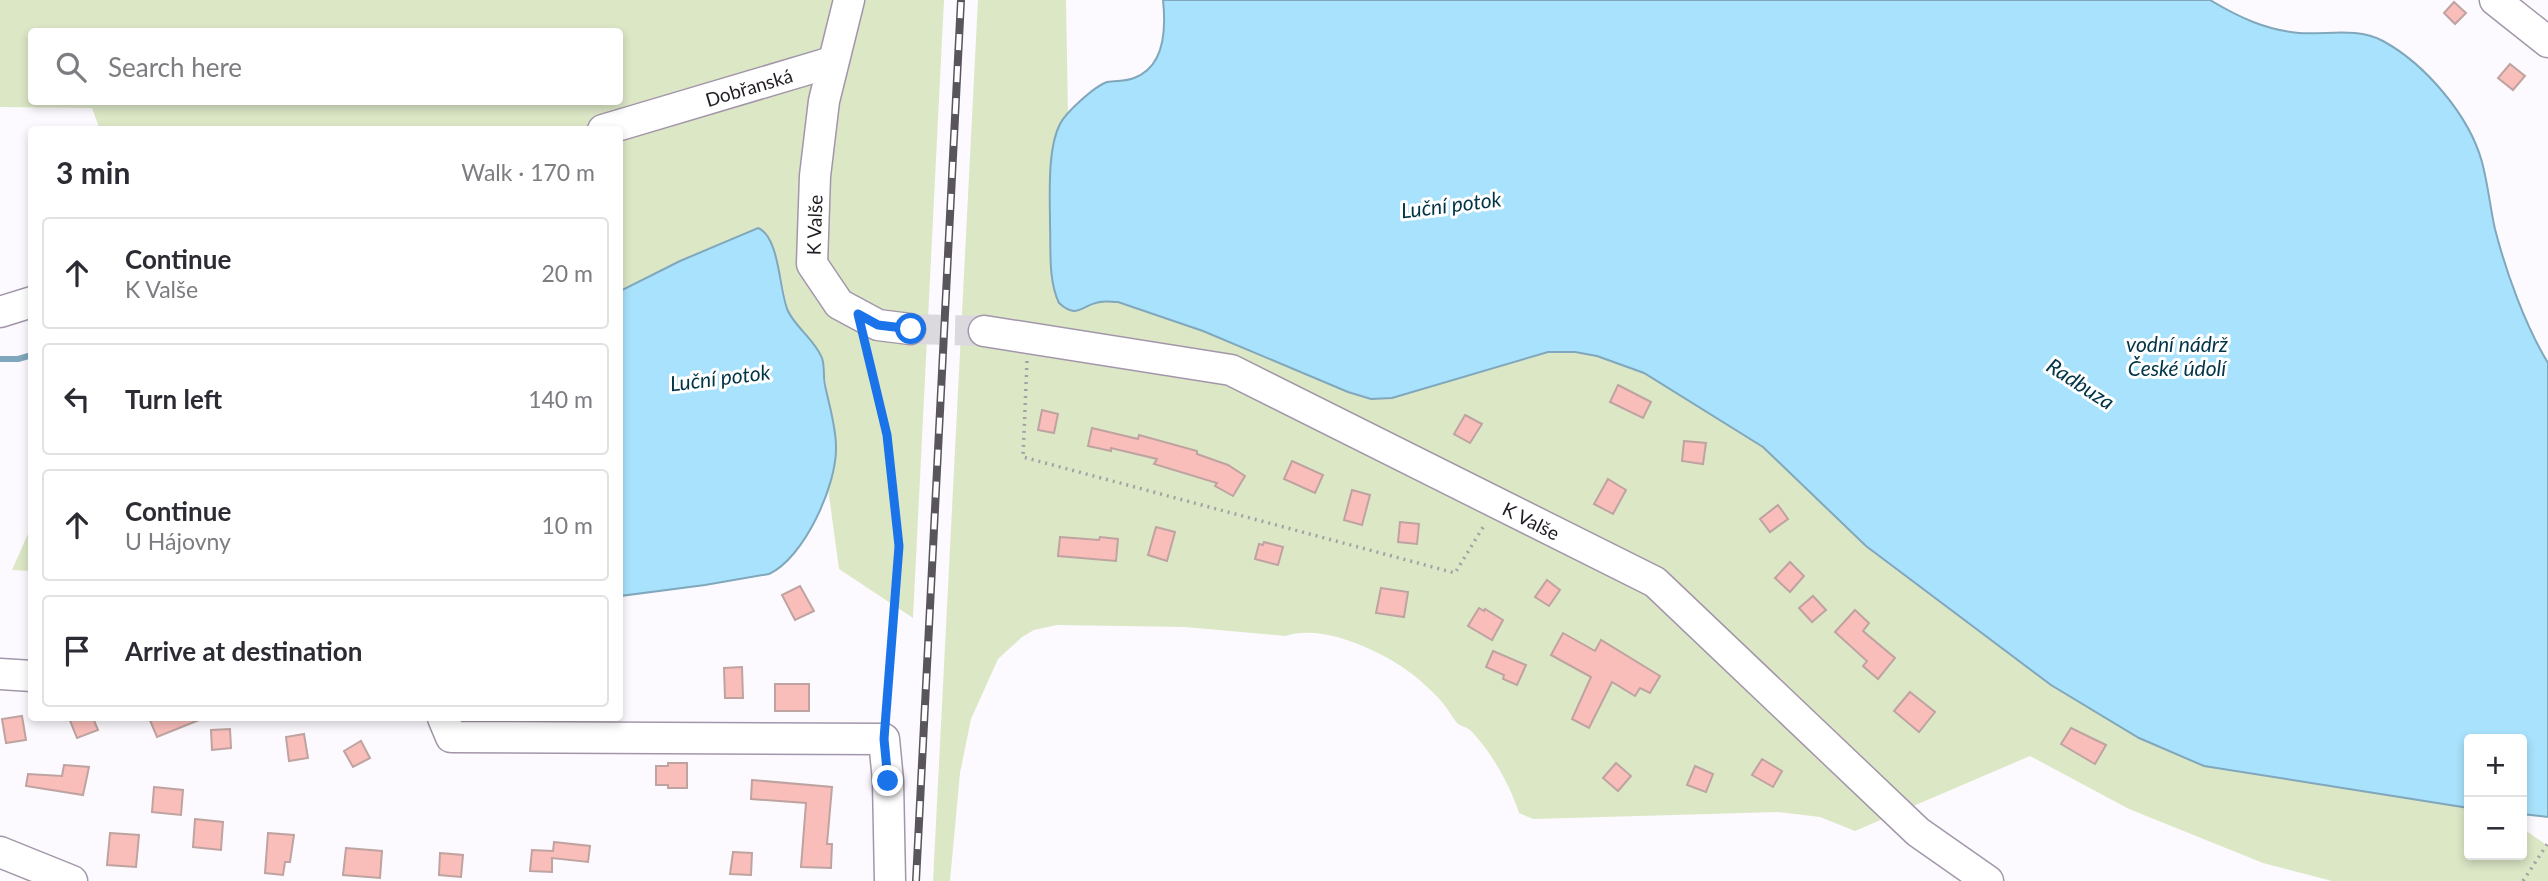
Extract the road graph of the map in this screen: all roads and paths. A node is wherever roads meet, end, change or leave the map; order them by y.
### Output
1 (849, 0) edge
2 (2495, 0) edge
3 (2548, 42) edge
4 (832, 62) junction
5 (616, 126) edge
6 (28, 303) edge
7 (0, 312) edge
8 (858, 314) junction
9 (911, 329) tunnel mouth
10 (984, 331) tunnel mouth
11 (1027, 338) junction
12 (1498, 503) junction
13 (0, 674) edge
14 (28, 676) edge
15 (444, 721) edge
16 (884, 739) junction
17 (2548, 843) edge
18 (0, 852) edge
19 (29, 872) edge
20 (72, 881) edge
21 (891, 881) edge
22 (1988, 881) edge
23 (2523, 881) edge

1 - 4 street
2 - 3 street
4 - 5 street, Dobřanská
4 - 8 street, K Valše
6 - 7 street
8 - 9 street, K Valše
8 - 16 path
10 - 11 street, K Valše
11 - 12 street, K Valše
11 - 12 path
12 - 22 street, K Valše
13 - 14 street
15 - 16 street
16 - 21 street
17 - 23 path
18 - 19 street
19 - 20 street

